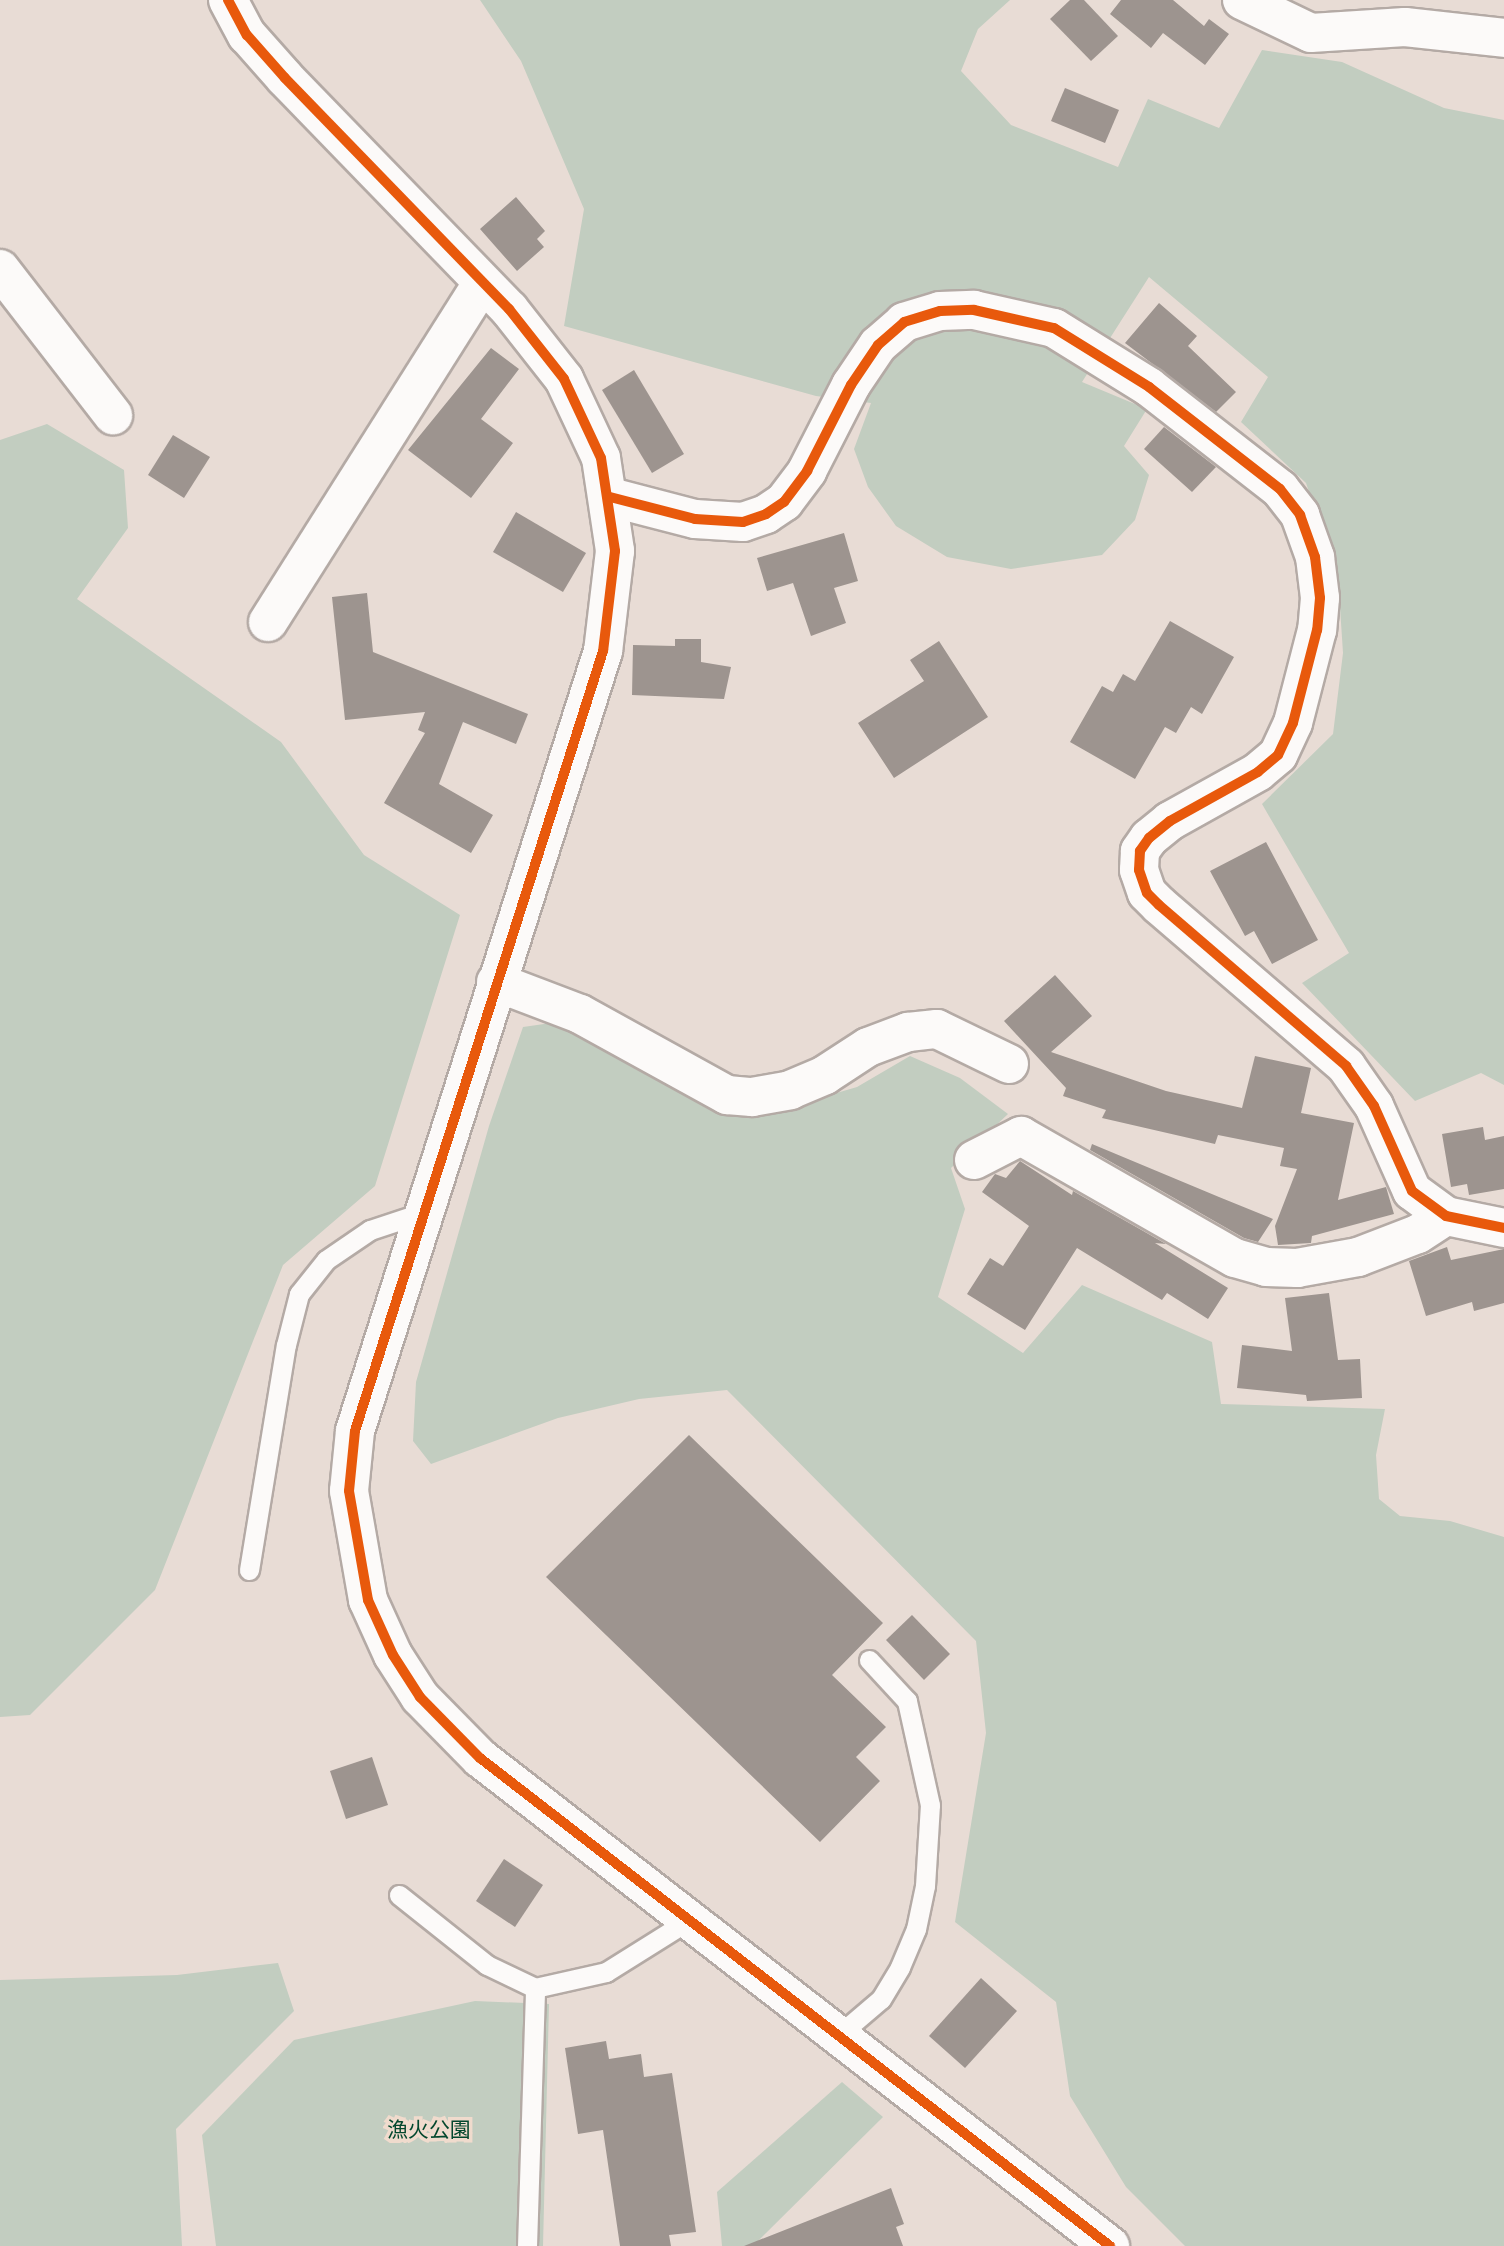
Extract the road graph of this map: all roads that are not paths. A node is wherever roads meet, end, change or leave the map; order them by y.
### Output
1 (228, 0) edge
2 (1242, 0) edge
3 (1504, 38) edge
4 (0, 269) edge
5 (482, 284) junction
6 (113, 415) dead end
7 (610, 497) junction
8 (268, 622) dead end
9 (496, 982) junction
10 (1009, 1064) dead end
11 (974, 1160) dead end
12 (421, 1213) junction
13 (1446, 1216) junction
14 (1504, 1228) edge
15 (250, 1570) dead end
16 (869, 1660) dead end
17 (399, 1895) dead end
18 (689, 1920) junction
19 (535, 1988) junction
20 (841, 2033) junction
21 (527, 2246) edge
22 (1110, 2246) edge

1 - 5 street
2 - 3 street
4 - 6 street
5 - 7 street
5 - 8 street
7 - 9 street
7 - 13 street
9 - 10 street
9 - 12 street
11 - 13 street
12 - 15 lane
12 - 18 street
13 - 14 street
16 - 20 lane
17 - 19 lane
18 - 19 lane
18 - 20 street
19 - 21 lane
20 - 22 street

